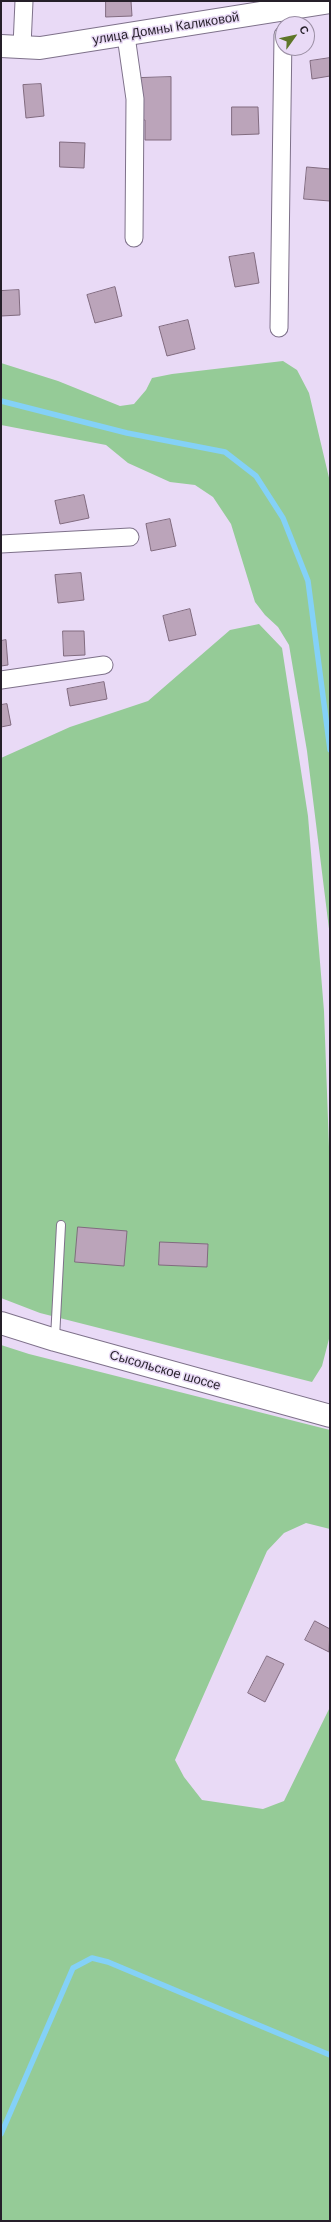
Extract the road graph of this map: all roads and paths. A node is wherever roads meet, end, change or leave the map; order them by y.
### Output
1 (24, 1) edge
2 (330, 2) edge
3 (283, 12) edge
4 (126, 36) junction
5 (12, 46) edge
6 (283, 56) edge
7 (134, 238) dead end
8 (279, 328) dead end
9 (130, 537) dead end
10 (1, 544) edge
11 (104, 665) dead end
12 (1, 680) edge
13 (61, 1225) dead end
14 (1, 1323) edge
15 (55, 1340) junction
16 (330, 1416) edge

1 - 5 street
2 - 3 main road, улица Домны Каликовой
3 - 4 main road, улица Домны Каликовой
4 - 5 main road, улица Домны Каликовой
4 - 7 street
6 - 8 street
9 - 10 street
11 - 12 street
13 - 15 lane
14 - 15 main road, Сысольское шоссе
15 - 16 main road, Сысольское шоссе

